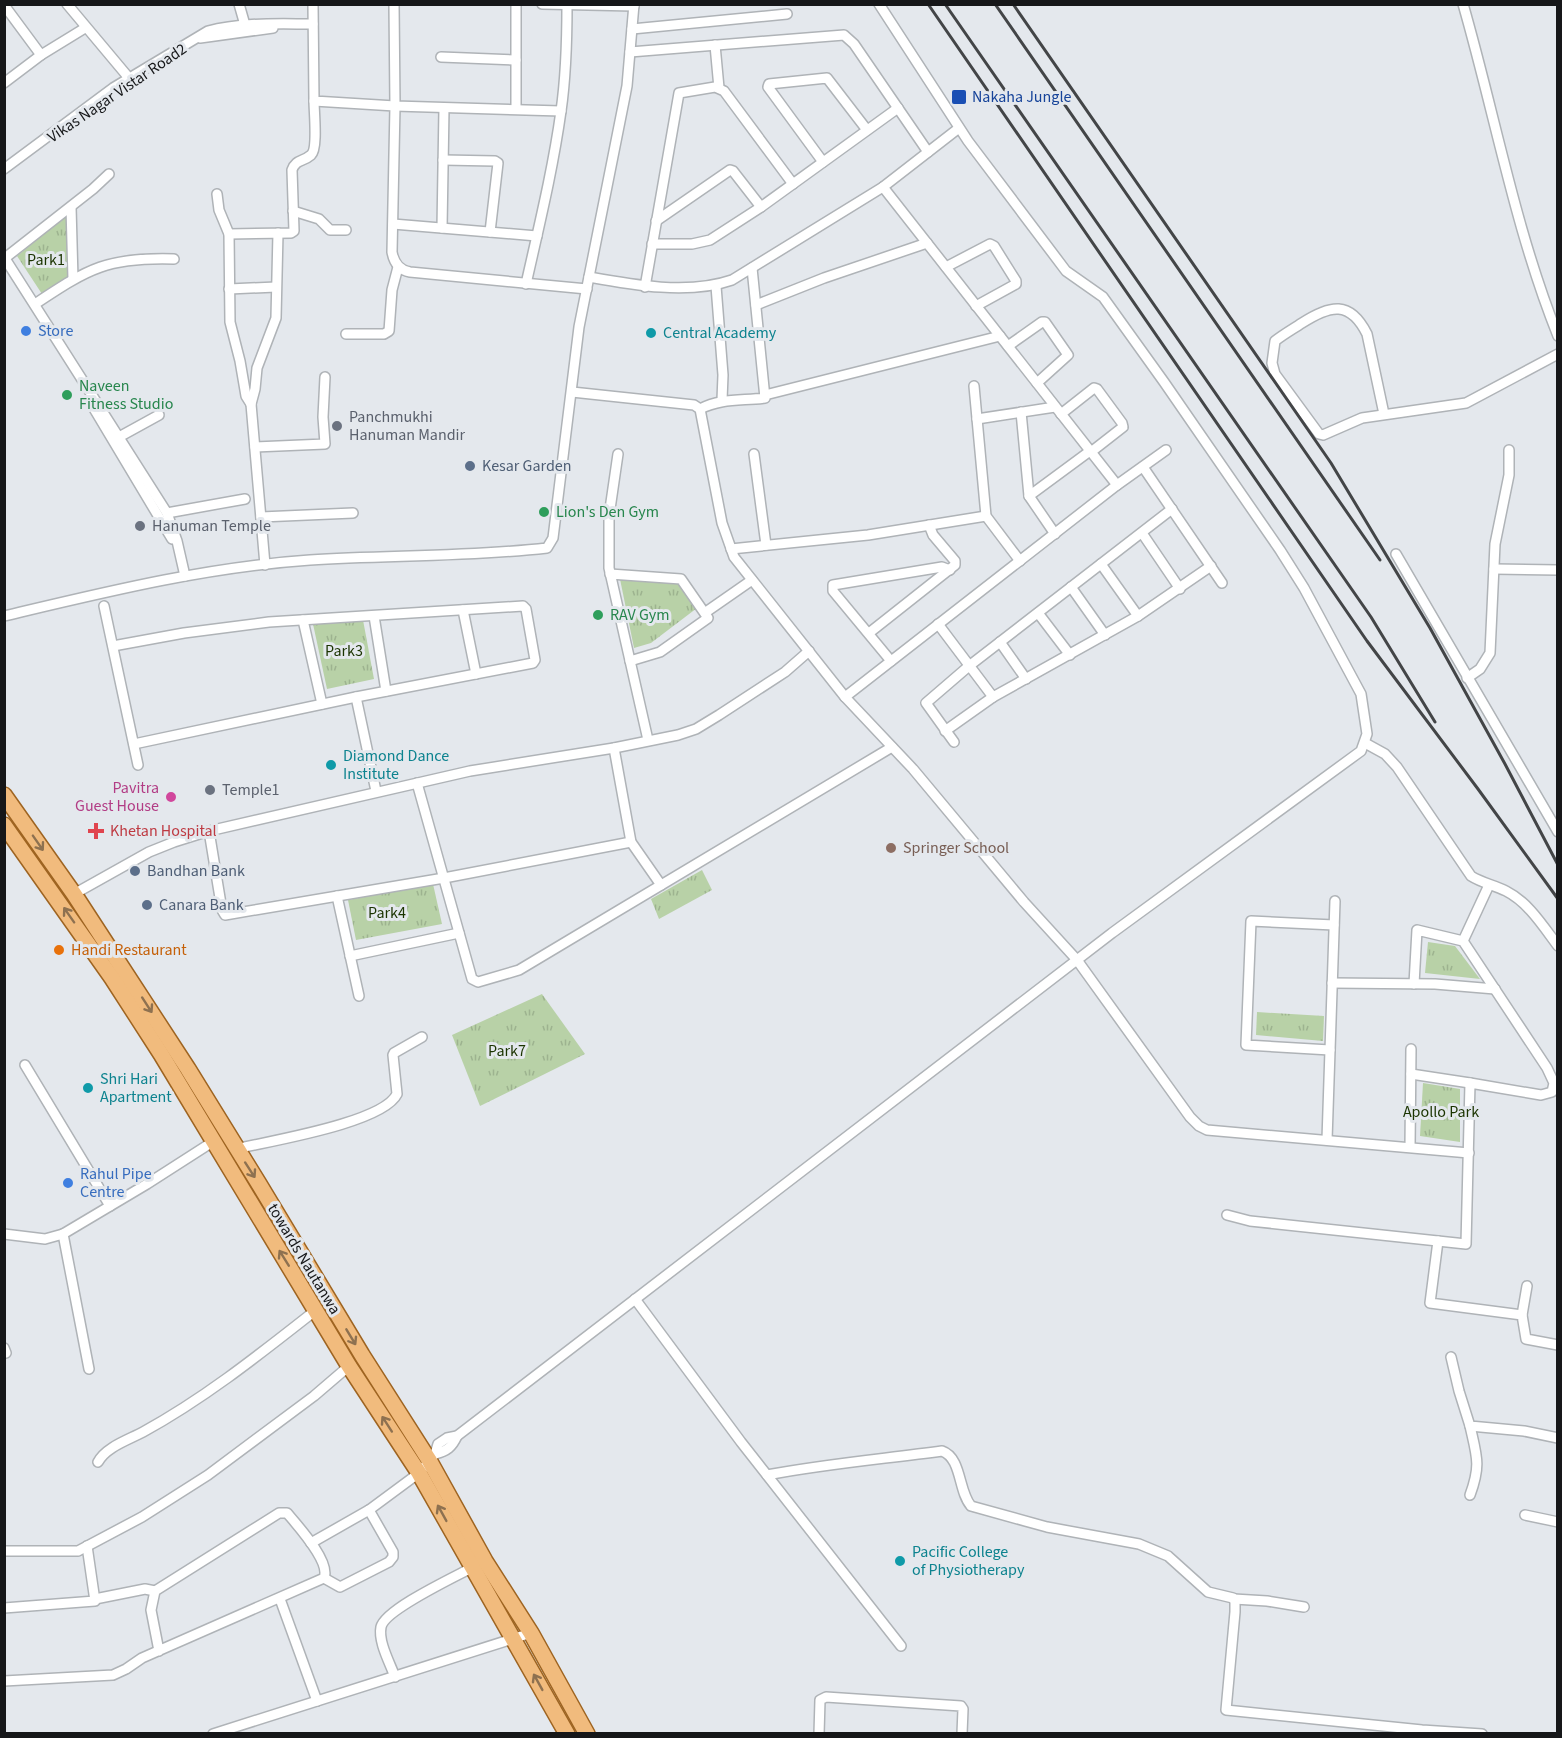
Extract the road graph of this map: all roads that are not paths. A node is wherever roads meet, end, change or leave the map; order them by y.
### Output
1 (67, 4) edge
2 (239, 4) edge
3 (313, 4) edge
4 (394, 4) edge
5 (516, 4) edge
6 (542, 4) edge
7 (879, 4) edge
8 (1463, 4) edge
9 (4, 5) edge
10 (567, 5) edge
11 (634, 5) edge
12 (787, 14) dead end
13 (310, 24) junction
14 (245, 25) junction
15 (85, 28) junction
16 (632, 28) junction
17 (195, 39) junction
18 (715, 45) junction
19 (630, 52) junction
20 (41, 55) junction
21 (441, 57) dead end
22 (516, 60) junction
23 (129, 78) junction
24 (4, 83) edge
25 (719, 88) junction
26 (314, 101) junction
27 (395, 106) junction
28 (444, 108) junction
29 (898, 108) junction
30 (516, 110) junction
31 (561, 111) junction
32 (959, 128) junction
33 (867, 130) junction
34 (928, 152) junction
35 (443, 160) junction
36 (823, 162) junction
37 (4, 169) edge
38 (109, 174) dead end
39 (793, 184) junction
40 (883, 187) junction
41 (217, 194) dead end
42 (71, 207) junction
43 (761, 207) junction
44 (293, 211) junction
45 (656, 221) junction
46 (393, 224) junction
47 (442, 228) junction
48 (346, 230) dead end
49 (490, 232) junction
50 (278, 233) junction
51 (229, 234) junction
52 (537, 236) junction
53 (927, 243) junction
54 (652, 244) junction
55 (5, 259) edge
56 (174, 260) dead end
57 (398, 267) junction
58 (946, 267) junction
59 (752, 268) junction
60 (590, 277) junction
61 (73, 279) junction
62 (526, 284) junction
63 (716, 286) junction
64 (276, 287) junction
65 (645, 287) junction
66 (229, 289) junction
67 (587, 289) junction
68 (35, 304) junction
69 (756, 305) junction
70 (976, 306) junction
71 (346, 334) dead end
72 (1000, 336) junction
73 (1557, 336) edge
74 (1008, 346) junction
75 (1557, 354) edge
76 (325, 377) dead end
77 (1037, 383) junction
78 (974, 386) dead end
79 (572, 392) junction
80 (765, 395) junction
81 (722, 400) junction
82 (251, 404) junction
83 (700, 409) junction
84 (1058, 410) junction
85 (1021, 412) junction
86 (1384, 414) junction
87 (159, 415) dead end
88 (977, 419) junction
89 (119, 437) junction
90 (255, 447) junction
91 (1166, 450) dead end
92 (1509, 450) dead end
93 (1090, 452) junction
94 (618, 454) dead end
95 (754, 454) dead end
96 (1143, 467) junction
97 (1117, 485) junction
98 (1029, 496) junction
99 (245, 499) dead end
100 (1172, 509) junction
101 (167, 513) junction
102 (353, 513) dead end
103 (986, 516) junction
104 (261, 517) junction
105 (929, 525) junction
106 (1142, 532) junction
107 (1055, 534) junction
108 (766, 545) junction
109 (731, 549) junction
110 (180, 552) junction
111 (1396, 554) dead end
112 (1020, 561) junction
113 (1101, 564) junction
114 (266, 565) junction
115 (1211, 566) junction
116 (950, 570) junction
117 (1494, 570) junction
118 (1557, 570) edge
119 (610, 574) junction
120 (185, 576) junction
121 (752, 580) junction
122 (1222, 583) dead end
123 (1071, 587) junction
124 (1180, 589) junction
125 (104, 606) dead end
126 (463, 610) junction
127 (706, 612) junction
128 (1038, 613) junction
129 (374, 615) junction
130 (4, 616) edge
131 (1138, 616) junction
132 (303, 620) junction
133 (938, 624) junction
134 (868, 633) junction
135 (1105, 635) junction
136 (1000, 642) junction
137 (113, 646) junction
138 (809, 651) junction
139 (1070, 656) junction
140 (630, 661) junction
141 (891, 661) junction
142 (969, 666) junction
143 (476, 674) junction
144 (1467, 678) junction
145 (1026, 679) junction
146 (386, 691) junction
147 (356, 697) junction
148 (845, 697) junction
149 (993, 697) junction
150 (322, 704) junction
151 (945, 731) junction
152 (648, 740) junction
153 (954, 742) dead end
154 (1365, 743) junction
155 (134, 744) junction
156 (892, 747) junction
157 (614, 748) junction
158 (138, 765) dead end
159 (417, 783) junction
160 (376, 791) junction
161 (4, 795) edge
162 (4, 825) edge
163 (209, 831) junction
164 (1557, 832) edge
165 (631, 842) junction
166 (444, 878) junction
167 (661, 885) junction
168 (1489, 885) junction
169 (74, 894) junction
170 (337, 896) junction
171 (1335, 901) dead end
172 (1334, 925) junction
173 (459, 933) junction
174 (1463, 941) junction
175 (1557, 946) edge
176 (350, 956) junction
177 (1077, 960) junction
178 (1332, 983) junction
179 (1414, 984) junction
180 (1495, 989) junction
181 (359, 996) dead end
182 (422, 1037) dead end
183 (1411, 1049) dead end
184 (1330, 1050) junction
185 (25, 1065) dead end
186 (1411, 1074) junction
187 (1470, 1083) junction
188 (1327, 1140) junction
189 (213, 1141) junction
190 (1410, 1147) junction
191 (236, 1149) junction
192 (1469, 1153) junction
193 (110, 1206) junction
194 (1227, 1215) dead end
195 (4, 1234) edge
196 (63, 1234) junction
197 (1438, 1241) junction
198 (1527, 1286) dead end
199 (635, 1299) junction
200 (316, 1310) junction
201 (1522, 1315) junction
202 (1557, 1345) edge
203 (1452, 1358) dead end
204 (349, 1366) junction
205 (89, 1369) dead end
206 (1470, 1426) junction
207 (1557, 1438) edge
208 (432, 1457) junction
209 (98, 1462) dead end
210 (419, 1473) junction
211 (766, 1474) junction
212 (1470, 1495) dead end
213 (369, 1510) junction
214 (1525, 1515) dead end
215 (1557, 1522) edge
216 (311, 1542) junction
217 (87, 1546) junction
218 (4, 1551) edge
219 (479, 1564) junction
220 (324, 1578) junction
221 (155, 1591) junction
222 (95, 1599) junction
223 (280, 1599) junction
224 (1234, 1599) junction
225 (1304, 1607) dead end
226 (4, 1608) edge
227 (531, 1633) junction
228 (513, 1639) junction
229 (901, 1646) dead end
230 (159, 1651) junction
231 (395, 1677) junction
232 (4, 1681) edge
233 (317, 1701) junction
234 (1422, 1732) edge
235 (213, 1734) edge
236 (567, 1734) edge
237 (587, 1734) edge
238 (819, 1734) edge
239 (962, 1734) edge
240 (1482, 1734) edge

1 - 15 street
2 - 14 street
3 - 13 street
4 - 27 street
5 - 22 street
6 - 10 street
7 - 32 street
8 - 73 street
9 - 20 street
10 - 11 street
10 - 31 street
11 - 16 street
12 - 16 street
13 - 14 street
13 - 17 street, Vikas Nagar Vistar Road2
13 - 26 street
14 - 17 street
15 - 20 street
15 - 23 street
16 - 19 street
17 - 23 street
17 - 37 street, Vikas Nagar Vistar Road2
18 - 19 street
18 - 25 street
18 - 29 street
19 - 60 street
20 - 24 street
21 - 22 street
22 - 30 street
23 - 37 street
25 - 39 street
25 - 45 street
26 - 27 street
26 - 44 street
27 - 28 street
27 - 46 street
28 - 30 street
28 - 35 street
29 - 33 street
29 - 34 street
30 - 31 street
31 - 52 street
32 - 34 street
32 - 154 street
33 - 36 street
33 - 36 street
34 - 40 street
35 - 47 street
35 - 49 street
36 - 39 street
38 - 42 street
39 - 43 street
40 - 53 street
40 - 59 street
41 - 51 street
42 - 55 street
42 - 61 street
43 - 45 street
43 - 54 street
44 - 48 street
44 - 50 street
45 - 54 street
46 - 47 street
46 - 57 street
47 - 49 street
49 - 52 street
50 - 51 street
50 - 64 street
51 - 66 street
52 - 62 street
53 - 58 street
53 - 69 street
54 - 65 street
55 - 68 street
55 - 110 street
56 - 61 street
57 - 62 street
57 - 71 street
58 - 70 street
58 - 70 street
59 - 63 street
59 - 69 street
60 - 65 street
60 - 67 street
61 - 68 street
62 - 67 street
63 - 65 street
63 - 81 street
64 - 66 street
64 - 82 street
66 - 82 street
67 - 79 street
68 - 89 street
69 - 80 street
70 - 72 street
72 - 74 street
72 - 80 street
74 - 77 street
74 - 77 street
75 - 86 street
76 - 90 street
77 - 84 street
78 - 88 street
79 - 83 street
79 - 114 street
80 - 81 street
81 - 83 street
82 - 90 street
83 - 109 street
84 - 85 street
84 - 93 street
84 - 93 street
85 - 88 street
85 - 98 street
86 - 86 street
87 - 89 street
88 - 103 street
89 - 101 street
90 - 104 street
91 - 96 street
92 - 117 street
93 - 97 street
93 - 98 street
94 - 119 street
95 - 108 street
96 - 97 street
96 - 100 street
97 - 107 street
98 - 107 street
99 - 101 street
100 - 106 street
100 - 115 street
101 - 110 street
102 - 104 street
103 - 105 street
103 - 112 street
104 - 114 street
105 - 108 street
105 - 116 street
106 - 113 street
106 - 124 street
107 - 112 street
108 - 109 street
109 - 121 street
110 - 120 street
111 - 144 street
112 - 133 street
113 - 123 street
113 - 131 street
114 - 120 street
115 - 122 street
115 - 124 street
116 - 134 street
116 - 134 street
117 - 118 street
117 - 144 street
119 - 127 street
119 - 140 street
120 - 130 street
121 - 127 street
121 - 138 street
123 - 128 street
123 - 135 street
124 - 131 street
125 - 137 street
126 - 129 street
126 - 143 street
126 - 143 street
127 - 140 street
128 - 136 street
128 - 139 street
129 - 132 street
129 - 146 street
131 - 135 street
132 - 137 street
132 - 150 street
133 - 141 street
133 - 142 street
134 - 141 street
135 - 139 street
136 - 142 street
136 - 145 street
137 - 155 street
138 - 148 street
138 - 152 street
139 - 145 street
140 - 152 street
141 - 148 street
142 - 149 street
142 - 151 street
143 - 146 street
144 - 164 street
145 - 149 street
146 - 147 street
147 - 150 street
147 - 160 street
148 - 156 street
149 - 151 street
150 - 155 street
151 - 153 street
152 - 157 street
154 - 168 street
154 - 177 street
155 - 158 street
156 - 167 street
156 - 177 street
157 - 159 street
157 - 165 street
159 - 160 street
159 - 166 street
160 - 163 street
161 -> 169 main road, towards Nautanwa
189 -> 162 main road
163 - 169 street
163 - 170 street
165 - 166 street
165 - 167 street
166 - 170 street
166 - 173 street
167 - 173 street
168 - 174 street
168 - 175 street
169 -> 191 main road, towards Nautanwa
170 - 176 street
171 - 172 street
172 - 178 street
172 - 184 street
173 - 176 street
174 - 179 street
174 - 180 street
176 - 181 street
177 - 188 street
177 - 199 street
178 - 179 street
178 - 184 street
179 - 180 street
180 - 187 street
182 - 191 street
183 - 186 street
184 - 188 street
185 - 193 street
186 - 187 street
186 - 190 street
187 - 192 street
188 - 190 street
189 - 193 street
200 -> 189 main road
190 - 192 street
191 -> 208 main road, towards Nautanwa
192 - 197 street
193 - 196 street
194 - 197 street
195 - 196 street
196 - 205 street
197 - 201 street
198 - 201 street
199 - 208 street
199 - 211 street
200 - 204 main road
200 - 209 street
201 - 202 street
203 - 206 street
210 -> 204 main road
204 - 217 street
206 - 207 street
206 - 212 street
208 - 210 street
208 - 219 main road, towards Nautanwa
210 - 213 street
219 -> 210 main road
211 - 224 street
211 - 229 street
213 - 216 street
213 - 220 street
214 - 215 street
216 - 220 street
216 - 221 street
217 - 218 street
217 - 222 street
219 - 227 main road, towards Nautanwa
219 - 228 main road
219 - 231 street
220 - 223 street
221 - 222 street
221 - 230 street
222 - 226 street
223 - 230 street
223 - 233 street
224 - 225 street
224 - 234 street
227 - 228 street
227 - 237 main road, towards Nautanwa
228 - 231 street
236 -> 228 main road
230 - 232 street
231 - 233 street
233 - 235 street
234 - 240 street
238 - 239 street

